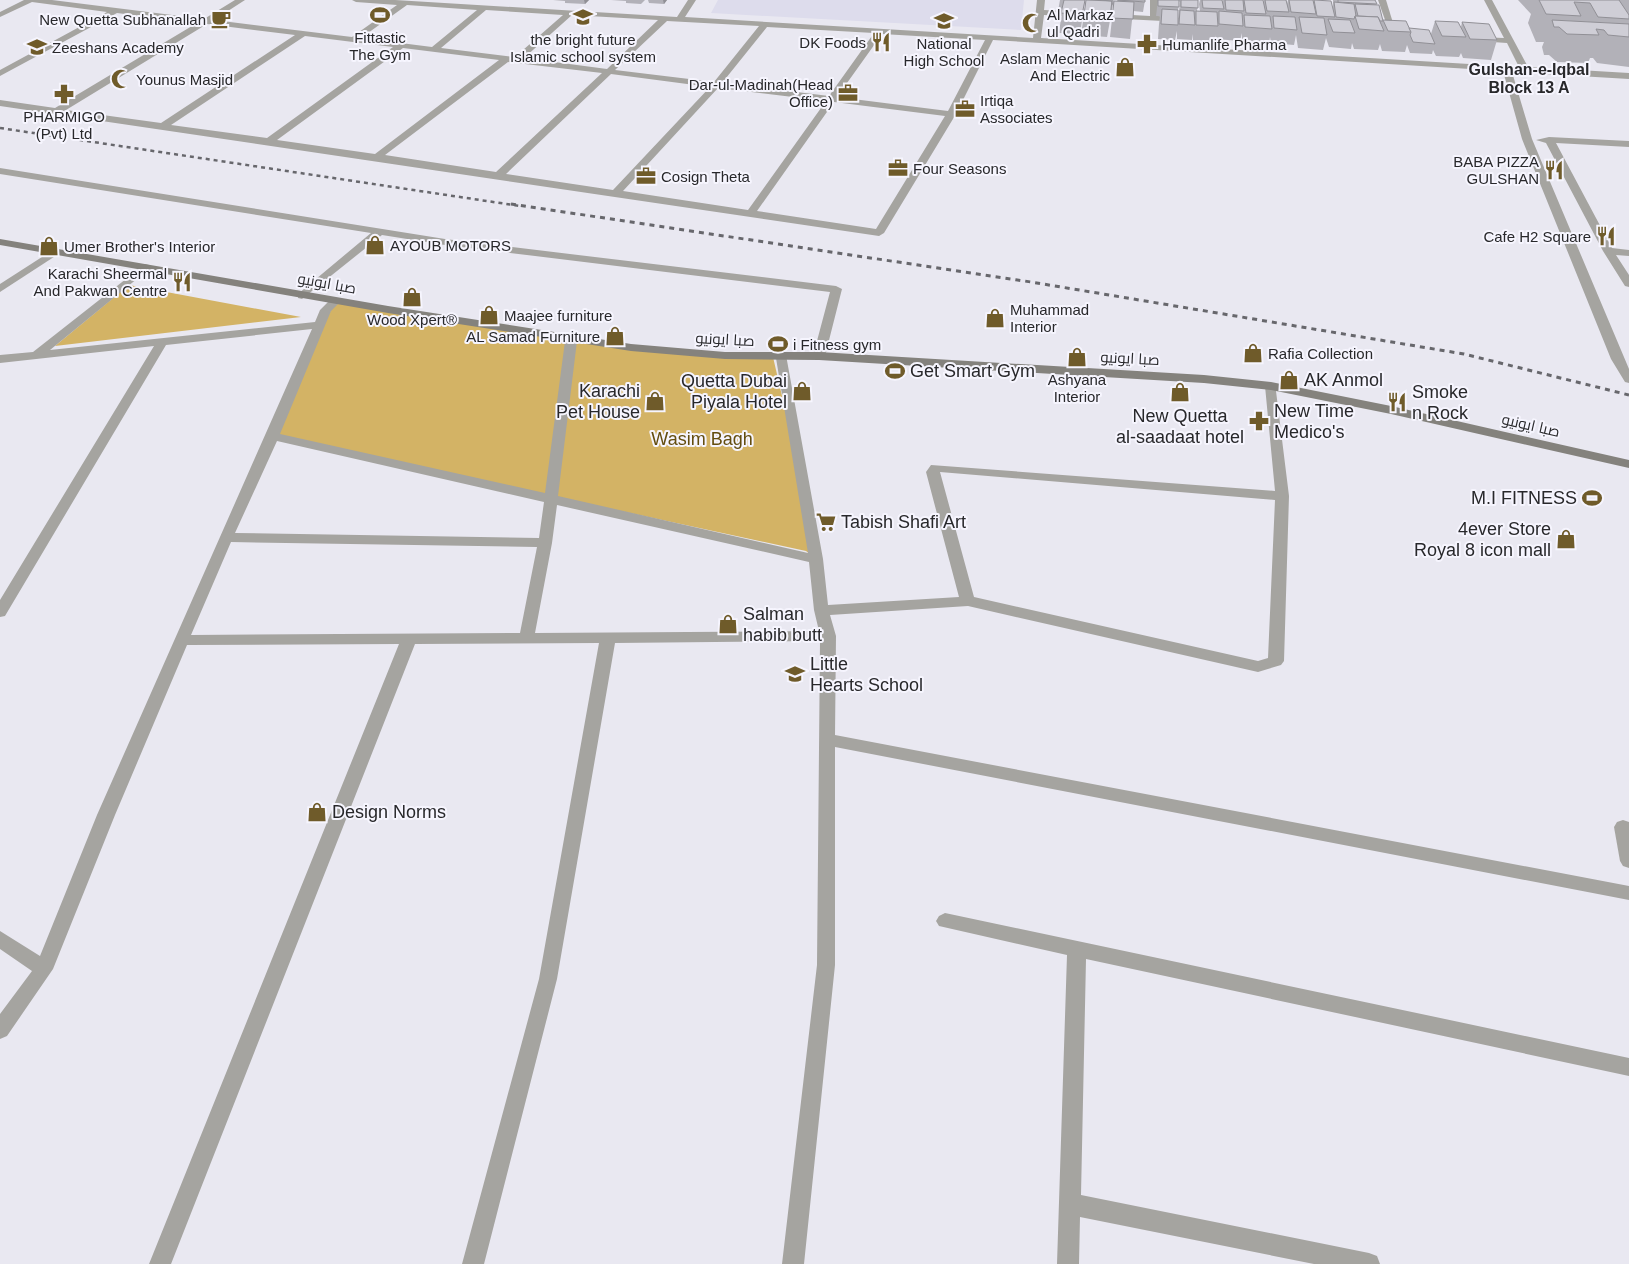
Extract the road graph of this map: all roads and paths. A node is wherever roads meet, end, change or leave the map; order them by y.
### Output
1 (31, 0) edge
2 (241, 0) edge
3 (356, 0) edge
4 (692, 0) edge
5 (1041, 0) edge
6 (1154, 0) edge
7 (1382, 0) edge
8 (1488, 0) edge
9 (405, 3) junction
10 (485, 7) junction
11 (114, 11) junction
12 (571, 12) junction
13 (1040, 12) junction
14 (0, 15) edge
15 (665, 18) junction
16 (680, 19) junction
17 (1154, 19) junction
18 (1192, 21) edge
19 (204, 23) junction
20 (765, 24) junction
21 (880, 31) junction
22 (304, 33) junction
23 (1384, 33) edge
24 (1394, 34) junction
25 (1403, 34) edge
26 (990, 38) junction
27 (1470, 38) edge
28 (355, 39) junction
29 (1037, 40) junction
30 (1508, 41) junction
31 (402, 45) junction
32 (435, 49) junction
33 (507, 58) junction
34 (518, 59) junction
35 (1507, 70) junction
36 (1525, 70) junction
37 (609, 71) junction
38 (0, 73) edge
39 (1629, 76) edge
40 (717, 84) junction
41 (832, 99) junction
42 (0, 103) edge
43 (57, 111) junction
44 (951, 114) junction
45 (163, 126) junction
46 (1528, 139) junction
47 (1549, 140) junction
48 (269, 141) junction
49 (1629, 144) edge
50 (377, 157) junction
51 (0, 171) edge
52 (497, 177) junction
53 (615, 194) junction
54 (750, 214) junction
55 (380, 232) junction
56 (0, 242) edge
57 (56, 251) junction
58 (1608, 251) junction
59 (1629, 253) edge
60 (146, 267) junction
61 (1629, 284) edge
62 (0, 289) edge
63 (302, 296) junction
64 (335, 301) junction
65 (319, 325) junction
66 (571, 340) junction
67 (162, 342) junction
68 (820, 356) junction
69 (34, 357) junction
70 (782, 358) junction
71 (0, 359) edge
72 (1629, 379) edge
73 (1271, 386) junction
74 (273, 436) junction
75 (1629, 464) edge
76 (1282, 496) junction
77 (551, 499) junction
78 (226, 537) junction
79 (545, 543) junction
80 (816, 559) junction
81 (968, 601) junction
82 (821, 610) junction
83 (0, 612) edge
84 (828, 636) junction
85 (526, 638) junction
86 (608, 638) junction
87 (409, 639) junction
88 (183, 640) junction
89 (827, 739) junction
90 (1623, 827) dead end
91 (1629, 862) edge
92 (1629, 893) edge
93 (946, 921) dead end
94 (0, 939) edge
95 (1077, 949) junction
96 (44, 969) junction
97 (0, 1030) edge
98 (1629, 1067) edge
99 (1070, 1204) junction
100 (160, 1264) edge
101 (473, 1264) edge
102 (793, 1264) edge
103 (1068, 1264) edge
104 (1369, 1264) edge

1 - 11 street
1 - 14 street
2 - 19 street
3 - 9 street
4 - 16 street
5 - 13 street
6 - 17 street
7 - 24 street
8 - 30 street
9 - 10 street
9 - 28 street
10 - 12 street
10 - 32 street
11 - 19 street
11 - 38 street
12 - 15 street
12 - 34 street
13 - 17 street
13 - 29 street
15 - 16 street
15 - 37 street
16 - 20 street
17 - 18 street
19 - 22 street
19 - 43 street
20 - 21 street
20 - 40 street
21 - 26 street
21 - 41 street
22 - 28 street
22 - 45 street
23 - 24 street
24 - 25 street
26 - 29 street
26 - 44 street
27 - 30 street
28 - 31 street
29 - 35 street
30 - 36 street
31 - 32 street
31 - 48 street
32 - 33 street
33 - 34 street
33 - 50 street
34 - 37 street
35 - 36 street
35 - 46 street
36 - 39 street
37 - 40 street
37 - 52 street
40 - 41 street
40 - 53 street
41 - 44 street
41 - 54 street
42 - 43 street
43 - 45 street
44 - 54 street
45 - 48 street
46 - 47 street
46 - 72 street
47 - 49 street
47 - 58 street
48 - 50 street
50 - 52 street
51 - 55 street
52 - 53 street
53 - 54 street
55 - 63 street
55 - 68 street
56 - 57 main road, صبا ایونیو
57 - 60 main road, صبا ایونیو
57 - 62 street
58 - 59 street
58 - 61 street
60 - 63 main road, صبا ایونیو
60 - 69 street
63 - 64 main road, صبا ایونیو
64 - 65 street
64 - 66 main road, صبا ایونیو
65 - 67 street
65 - 74 street
66 - 70 main road, صبا ایونیو
66 - 77 street
67 - 69 street
67 - 83 street
68 - 70 main road, صبا ایونیو
68 - 73 main road, صبا ایونیو
69 - 71 street
70 - 80 street
73 - 75 main road, صبا ایونیو
73 - 76 street
74 - 77 street
74 - 78 street
76 - 81 street
76 - 81 street
77 - 79 street
77 - 80 street
78 - 79 street
78 - 88 street
79 - 85 street
80 - 82 street
81 - 82 street
82 - 84 street
84 - 86 street
84 - 89 street
85 - 86 street
85 - 87 street
86 - 101 street
87 - 88 street
87 - 100 street
88 - 96 street
89 - 92 street
89 - 102 street
90 - 91 street
93 - 95 street
94 - 96 street
95 - 98 street
95 - 99 street
96 - 97 street
99 - 103 street
99 - 104 street

